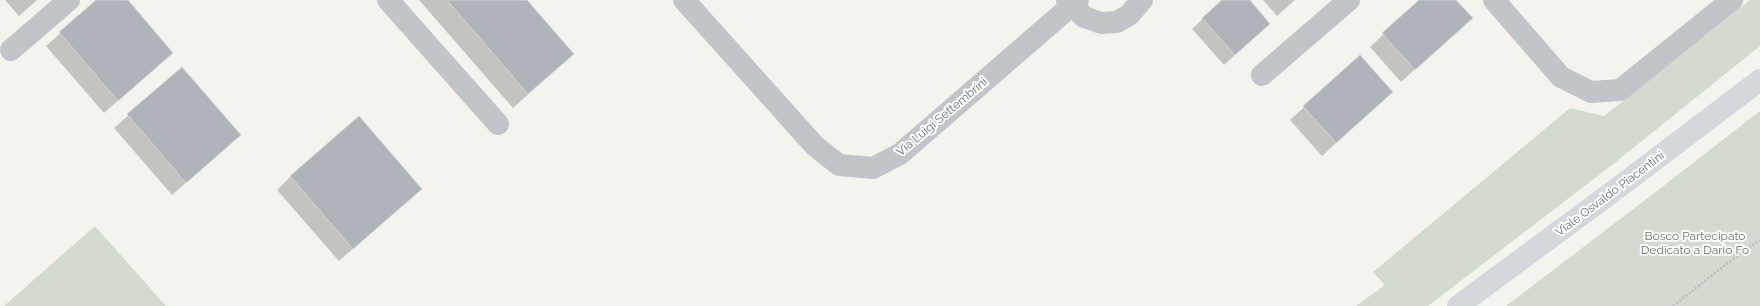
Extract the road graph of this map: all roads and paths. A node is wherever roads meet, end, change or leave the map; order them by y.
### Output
1 (69, 0) edge
2 (388, 0) edge
3 (684, 0) edge
4 (1142, 0) edge
5 (1349, 0) edge
6 (1494, 0) edge
7 (1732, 0) edge
8 (1072, 2) edge
9 (12, 50) dead end
10 (1262, 75) dead end
11 (1760, 80) edge
12 (498, 124) dead end
13 (1760, 240) edge
14 (1458, 306) edge
15 (1673, 306) edge

1 - 9 street
2 - 12 street
3 - 8 street, Via Luigi Settembrini
4 - 8 street
5 - 10 street
6 - 7 street
11 - 14 main road, Viale Osvaldo Piacentini
13 - 15 path

